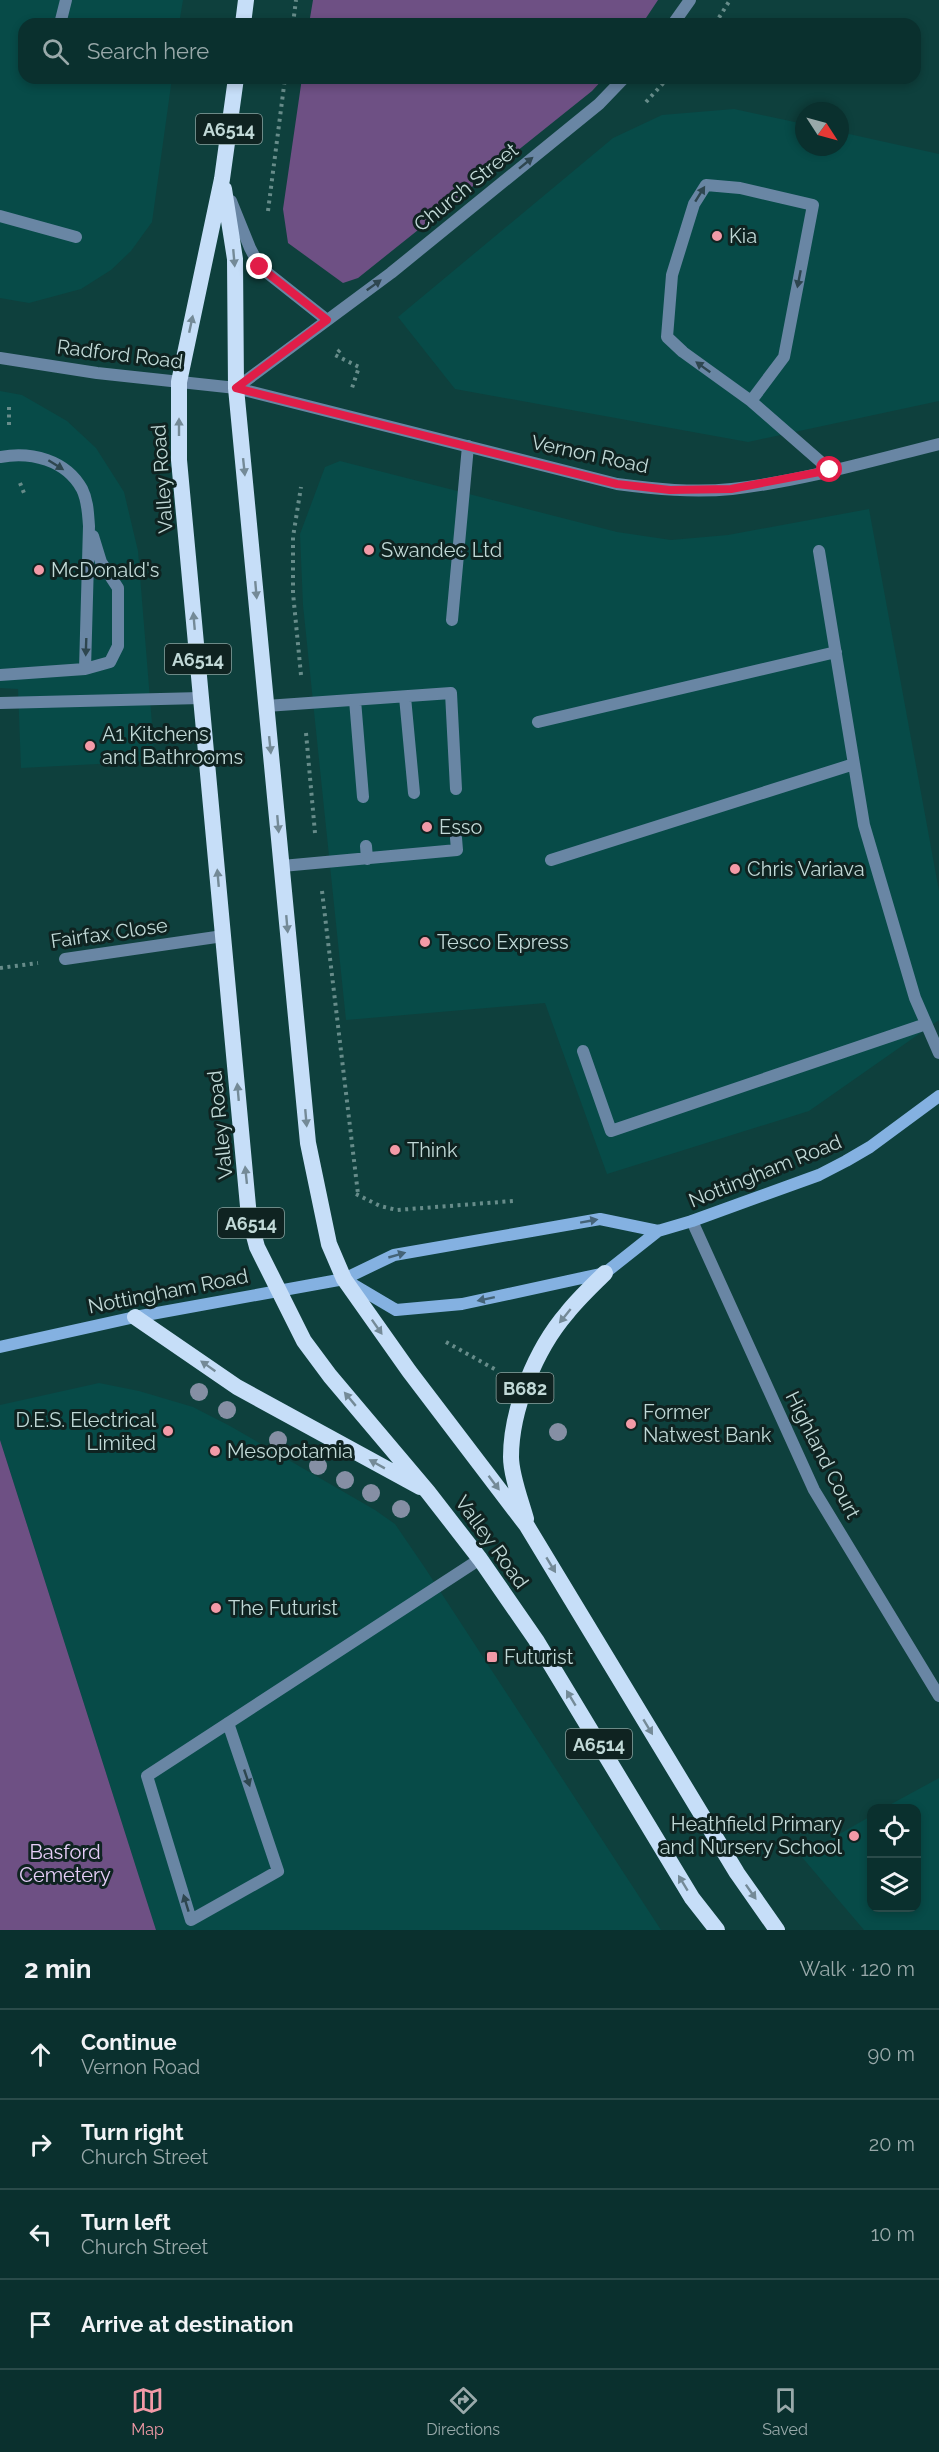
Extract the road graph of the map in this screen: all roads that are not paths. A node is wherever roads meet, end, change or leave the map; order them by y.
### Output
1 (66, 0) edge
2 (246, 0) edge
3 (690, 0) edge
4 (62, 18) edge
5 (244, 18) edge
6 (677, 18) edge
7 (235, 84) edge
8 (618, 84) edge
9 (222, 179) junction
10 (0, 216) edge
11 (76, 237) dead end
12 (327, 320) junction
13 (0, 358) edge
14 (179, 382) junction
15 (236, 388) junction
16 (751, 401) junction
17 (939, 444) edge
18 (468, 446) junction
19 (0, 457) edge
20 (830, 470) junction
21 (89, 526) junction
22 (819, 551) dead end
23 (452, 620) dead end
24 (836, 652) junction
25 (85, 669) junction
26 (0, 675) edge
27 (405, 697) junction
28 (201, 698) junction
29 (354, 700) junction
30 (0, 703) edge
31 (267, 706) junction
32 (538, 722) dead end
33 (854, 764) junction
34 (456, 789) dead end
35 (414, 793) dead end
36 (363, 797) dead end
37 (456, 838) dead end
38 (551, 860) dead end
39 (282, 866) junction
40 (223, 936) junction
41 (65, 959) road end
42 (926, 1023) junction
43 (584, 1051) dead end
44 (939, 1053) edge
45 (939, 1096) edge
46 (692, 1221) junction
47 (658, 1231) junction
48 (605, 1273) junction
49 (344, 1279) junction
50 (279, 1289) junction
51 (135, 1317) junction
52 (0, 1347) edge
53 (428, 1492) junction
54 (527, 1526) junction
55 (480, 1559) junction
56 (939, 1696) edge
57 (228, 1723) junction
58 (717, 1930) edge
59 (777, 1930) edge

1 - 4 street
2 - 5 highway
3 - 6 street
7 - 9 highway, Valley Road / A6514
12 -> 8 street, Church Street
9 - 12 street
14 -> 9 highway, Valley Road / A6514
9 -> 15 highway, Valley Road / A6514
10 - 11 street
12 - 15 street, Church Street
13 - 14 street, Radford Road
14 - 15 street, Radford Road
28 -> 14 highway, Valley Road / A6514
15 - 18 street, Vernon Road
15 -> 31 highway, Valley Road / A6514
16 -> 16 street
16 - 20 street
17 - 20 street, Vernon Road
18 - 20 street, Vernon Road
18 - 23 street
19 -> 21 street
21 -> 25 street
21 - 25 street
22 - 24 street
24 - 32 street
24 - 33 street
25 - 26 street
27 - 29 street
27 - 34 street
27 - 35 street
28 - 30 street
40 -> 28 highway, Valley Road / A6514
29 - 31 street
29 - 36 street
31 -> 39 highway, Valley Road / A6514
33 - 38 street
33 - 42 street
37 - 39 street
39 -> 49 highway, Valley Road / A6514
40 - 41 street, Fairfax Close
50 -> 40 highway, Valley Road / A6514
42 - 43 street
42 - 44 street
45 - 46 main road, Nottingham Road / B682
46 - 47 main road, Nottingham Road / B682
46 - 56 street, Highland Court
47 - 48 main road, Nottingham Road / B682
49 -> 47 main road, Nottingham Road / B682
48 -> 49 main road, Nottingham Road / B682
48 -> 54 highway, B682
49 - 50 main road, Nottingham Road / B682
49 -> 54 highway, Valley Road / A6514
50 - 51 main road, Nottingham Road / B682
53 -> 50 highway, Valley Road / A6514
51 - 52 main road, Nottingham Road / B682
53 -> 51 highway
53 - 55 highway, Valley Road / A6514
54 -> 59 highway, Valley Road / A6514
55 - 57 street
58 -> 55 highway, Valley Road / A6514
57 -> 57 street

